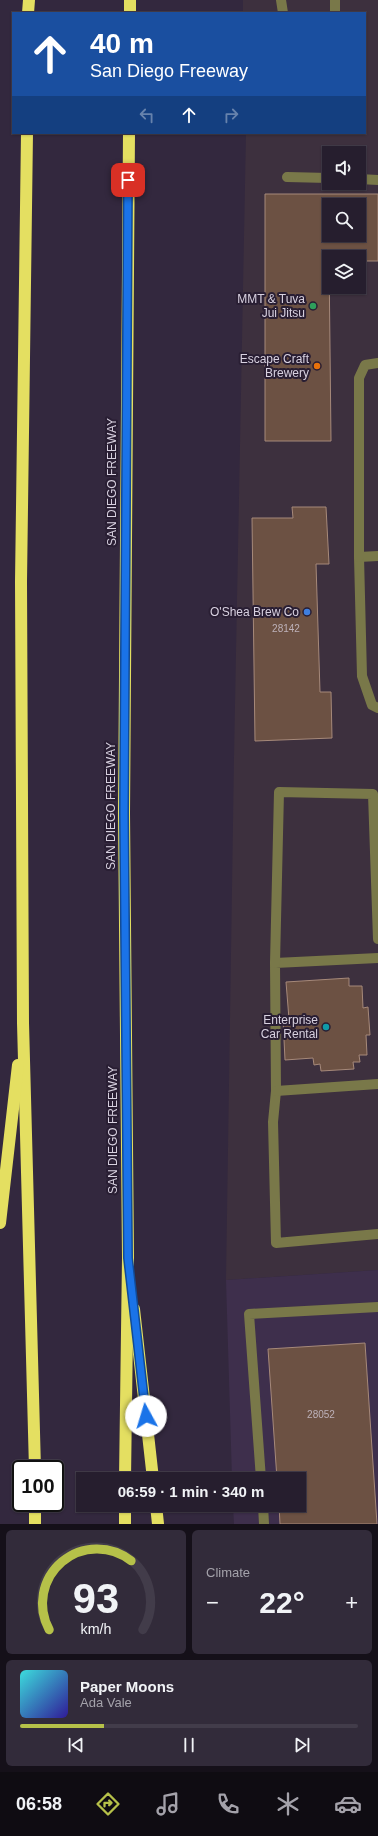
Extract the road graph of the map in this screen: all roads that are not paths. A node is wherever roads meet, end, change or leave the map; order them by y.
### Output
1 (29, 0) edge
2 (130, 0) edge
3 (281, 0) edge
4 (335, 0) edge
5 (28, 12) edge
6 (130, 12) edge
7 (283, 12) edge
8 (335, 12) edge
9 (27, 134) edge
10 (129, 134) edge
11 (288, 177) dead end
12 (322, 178) edge
13 (366, 179) edge
14 (378, 180) edge
15 (378, 363) edge
16 (378, 556) edge
17 (359, 557) junction
18 (378, 708) edge
19 (378, 939) edge
20 (378, 958) edge
21 (275, 963) junction
22 (23, 1022) junction
23 (378, 1084) edge
24 (276, 1091) junction
25 (0, 1223) edge
26 (378, 1234) edge
27 (128, 1258) junction
28 (378, 1307) edge
29 (35, 1460) edge
30 (126, 1472) edge
31 (152, 1472) edge
32 (260, 1472) edge
33 (35, 1512) edge
34 (125, 1512) edge
35 (157, 1512) edge
36 (263, 1512) edge
37 (35, 1524) edge
38 (125, 1524) edge
39 (158, 1524) edge
40 (264, 1524) edge

1 - 5 highway
2 - 6 highway
3 - 7 lane
4 - 8 lane
9 - 22 highway
10 - 27 highway, SAN DIEGO FREEWAY
11 - 12 lane
13 - 14 lane
15 - 17 lane
16 - 17 lane
17 - 18 lane
19 - 21 lane
20 - 21 lane
21 - 24 lane
22 - 25 highway
22 - 29 highway
23 - 24 lane
24 - 26 lane
27 - 30 highway, SAN DIEGO FREEWAY
27 - 31 highway
28 - 32 lane
33 - 37 highway
34 - 38 highway
35 - 39 highway
36 - 40 lane

